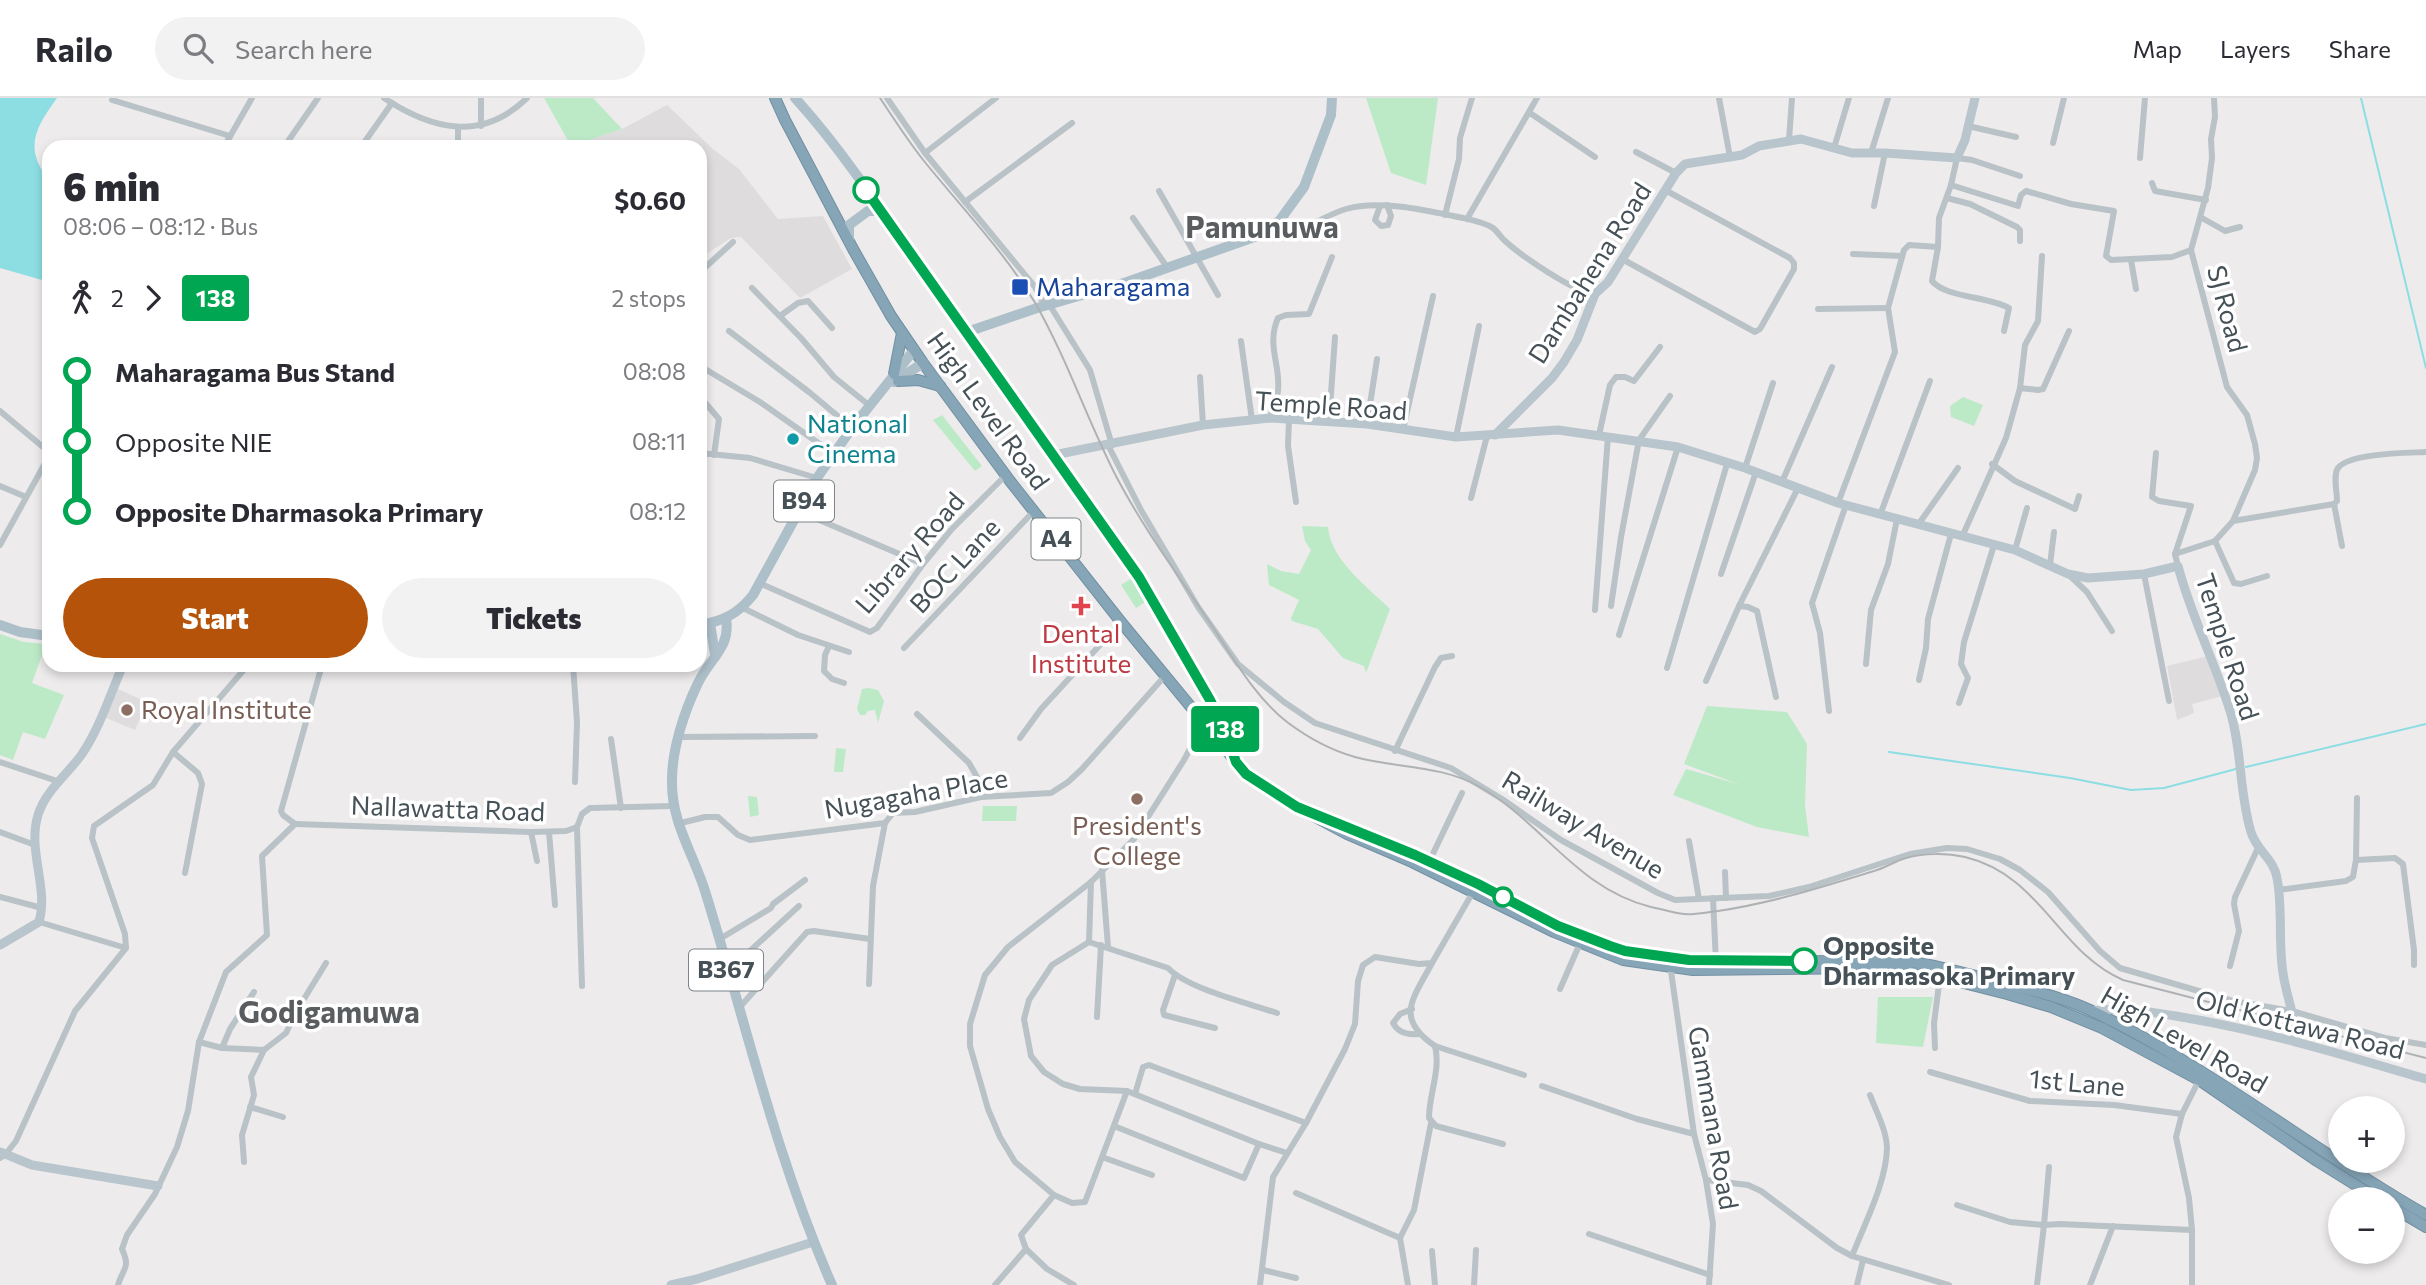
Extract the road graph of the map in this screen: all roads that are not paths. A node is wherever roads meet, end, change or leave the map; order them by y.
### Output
1 (252, 98) edge
2 (318, 98) edge
3 (384, 98) edge
4 (481, 98) edge
5 (527, 98) edge
6 (775, 98) edge
7 (795, 98) edge
8 (887, 98) edge
9 (996, 98) edge
10 (1332, 98) edge
11 (1472, 98) edge
12 (1537, 98) edge
13 (1719, 98) edge
14 (1792, 98) edge
15 (1849, 98) edge
16 (1888, 98) edge
17 (1975, 98) edge
18 (2063, 98) edge
19 (2145, 98) edge
20 (2214, 98) edge
21 (112, 100) dead end
22 (392, 103) junction
23 (1530, 113) junction
24 (1072, 122) dead end
25 (481, 126) junction
26 (1968, 126) junction
27 (458, 128) junction
28 (230, 136) junction
29 (2016, 138) dead end
30 (227, 140) edge
31 (289, 140) edge
32 (366, 140) edge
33 (458, 140) edge
34 (1789, 140) junction
35 (2053, 143) dead end
36 (1834, 148) junction
37 (1636, 152) dead end
38 (925, 153) junction
39 (1871, 153) junction
40 (1885, 153) junction
41 (1595, 157) dead end
42 (1730, 157) junction
43 (1956, 158) junction
44 (2140, 158) dead end
45 (1676, 173) junction
46 (2020, 176) dead end
47 (2152, 183) dead end
48 (1951, 184) junction
49 (1665, 190) junction
50 (1159, 191) dead end
51 (1947, 198) junction
52 (2206, 200) junction
53 (965, 202) junction
54 (1874, 206) dead end
55 (881, 211) junction
56 (1445, 215) junction
57 (1133, 218) dead end
58 (2202, 218) junction
59 (1467, 219) junction
60 (2240, 227) dead end
61 (1260, 235) junction
62 (2021, 241) dead end
63 (733, 242) dead end
64 (849, 242) junction
65 (1938, 247) junction
66 (2191, 250) junction
67 (1853, 254) dead end
68 (1198, 256) junction
69 (1902, 256) junction
70 (1332, 257) dead end
71 (2042, 257) dead end
72 (1622, 259) junction
73 (2131, 260) junction
74 (707, 266) edge
75 (1167, 267) junction
76 (751, 288) dead end
77 (2136, 289) dead end
78 (1595, 294) junction
79 (1219, 295) dead end
80 (1433, 296) dead end
81 (1047, 305) junction
82 (1888, 307) junction
83 (1818, 309) dead end
84 (780, 316) junction
85 (1479, 326) dead end
86 (832, 328) dead end
87 (729, 331) dead end
88 (2004, 331) dead end
89 (2069, 331) dead end
90 (902, 332) junction
91 (967, 332) junction
92 (1335, 337) dead end
93 (1241, 341) dead end
94 (1660, 347) dead end
95 (914, 350) junction
96 (1377, 359) dead end
97 (923, 363) junction
98 (1832, 367) dead end
99 (707, 370) edge
100 (1200, 377) dead end
101 (893, 380) junction
102 (1930, 381) dead end
103 (1773, 383) dead end
104 (940, 386) junction
105 (2020, 388) junction
106 (1670, 396) dead end
107 (707, 406) edge
108 (870, 406) junction
109 (0, 411) edge
110 (1270, 418) junction
111 (1252, 420) junction
112 (1289, 420) junction
113 (1329, 422) junction
114 (1367, 424) junction
115 (1203, 425) junction
116 (852, 428) junction
117 (1403, 430) junction
118 (1491, 435) junction
119 (1603, 436) junction
120 (1456, 438) junction
121 (1639, 440) junction
122 (1110, 445) junction
123 (1678, 447) junction
124 (42, 448) edge
125 (2426, 452) edge
126 (2156, 453) dead end
127 (707, 454) edge
128 (834, 454) junction
129 (714, 455) junction
130 (1054, 455) junction
131 (1727, 464) junction
132 (1992, 464) junction
133 (42, 467) edge
134 (1745, 468) junction
135 (1958, 468) dead end
136 (1755, 472) junction
137 (1006, 475) junction
138 (817, 478) junction
139 (1782, 482) junction
140 (0, 486) edge
141 (1798, 488) junction
142 (26, 496) junction
143 (2079, 496) dead end
144 (1471, 498) dead end
145 (1296, 502) dead end
146 (1842, 504) junction
147 (2333, 504) junction
148 (2027, 508) dead end
149 (798, 511) junction
150 (1034, 511) junction
151 (1880, 515) junction
152 (1897, 519) junction
153 (2233, 521) junction
154 (1918, 525) junction
155 (2054, 533) dead end
156 (1951, 534) junction
157 (1962, 537) junction
158 (2215, 541) junction
159 (1994, 544) junction
160 (0, 545) edge
161 (2342, 546) dead end
162 (2015, 550) junction
163 (2175, 554) junction
164 (923, 564) junction
165 (2050, 565) junction
166 (2178, 566) junction
167 (2144, 573) junction
168 (1720, 574) dead end
169 (2068, 574) junction
170 (2267, 576) dead end
171 (759, 583) junction
172 (1611, 606) dead end
173 (1739, 606) junction
174 (743, 608) junction
175 (1595, 610) dead end
176 (726, 618) junction
177 (1121, 622) junction
178 (707, 623) edge
179 (0, 625) edge
180 (707, 630) edge
181 (2112, 631) dead end
182 (42, 635) edge
183 (1619, 635) dead end
184 (829, 646) junction
185 (904, 648) dead end
186 (849, 652) dead end
187 (715, 655) junction
188 (1452, 656) dead end
189 (1866, 664) dead end
190 (707, 668) edge
191 (1667, 668) dead end
192 (120, 672) edge
193 (242, 672) edge
194 (320, 672) edge
195 (573, 672) edge
196 (704, 672) edge
197 (1164, 677) junction
198 (1919, 680) dead end
199 (1706, 681) dead end
200 (844, 683) dead end
201 (1776, 697) dead end
202 (1210, 700) junction
203 (2169, 701) dead end
204 (1959, 703) dead end
205 (1829, 710) dead end
206 (1193, 712) junction
207 (917, 714) dead end
208 (1203, 724) junction
209 (815, 736) dead end
210 (679, 737) junction
211 (1020, 738) dead end
212 (611, 739) dead end
213 (1395, 751) junction
214 (173, 752) junction
215 (0, 762) edge
216 (1236, 762) junction
217 (60, 782) junction
218 (575, 782) dead end
219 (1462, 793) dead end
220 (981, 797) junction
221 (2357, 798) dead end
222 (673, 806) junction
223 (1297, 807) junction
224 (621, 808) junction
225 (886, 823) junction
226 (295, 824) junction
227 (677, 824) junction
228 (577, 827) junction
229 (0, 832) edge
230 (531, 832) junction
231 (549, 832) junction
232 (1689, 841) dead end
233 (35, 845) junction
234 (2258, 848) junction
235 (2356, 860) junction
236 (537, 861) dead end
237 (1429, 862) junction
238 (1102, 870) junction
239 (1725, 872) dead end
240 (185, 873) dead end
241 (805, 880) dead end
242 (1091, 881) junction
243 (1476, 888) junction
244 (2278, 890) junction
245 (0, 897) edge
246 (1713, 898) junction
247 (1726, 898) junction
248 (1699, 899) junction
249 (555, 905) dead end
250 (799, 906) dead end
251 (43, 908) junction
252 (39, 922) junction
253 (870, 939) junction
254 (718, 940) junction
255 (1581, 940) junction
256 (1089, 942) junction
257 (0, 945) edge
258 (1105, 946) junction
259 (126, 948) junction
260 (326, 963) dead end
261 (1433, 963) junction
262 (1670, 963) junction
263 (1717, 965) junction
264 (2414, 965) dead end
265 (2231, 966) dead end
266 (727, 972) junction
267 (1175, 975) junction
268 (1940, 977) junction
269 (869, 984) dead end
270 (582, 986) dead end
271 (1560, 989) dead end
272 (254, 992) dead end
273 (739, 1008) junction
274 (1412, 1009) junction
275 (2092, 1010) junction
276 (2292, 1011) junction
277 (1277, 1013) dead end
278 (1097, 1017) dead end
279 (2083, 1019) junction
280 (1215, 1028) dead end
281 (1419, 1034) junction
282 (199, 1041) junction
283 (2295, 1041) junction
284 (2426, 1045) edge
285 (1436, 1046) junction
286 (222, 1048) junction
287 (1935, 1048) dead end
288 (264, 1050) junction
289 (1930, 1072) dead end
290 (1524, 1075) dead end
291 (2201, 1076) junction
292 (2426, 1079) edge
293 (1542, 1086) dead end
294 (1127, 1091) junction
295 (1135, 1094) junction
296 (1870, 1095) dead end
297 (250, 1107) junction
298 (2182, 1114) junction
299 (283, 1117) dead end
300 (1306, 1123) junction
301 (1431, 1123) junction
302 (1114, 1126) junction
303 (1694, 1135) junction
304 (1259, 1144) junction
305 (1503, 1144) dead end
306 (1287, 1153) junction
307 (2, 1155) edge
308 (1102, 1157) junction
309 (244, 1162) dead end
310 (2049, 1167) dead end
311 (1152, 1175) dead end
312 (1706, 1180) junction
313 (158, 1186) junction
314 (2359, 1187) edge
315 (1296, 1192) dead end
316 (1054, 1195) junction
317 (1957, 1205) dead end
318 (2405, 1215) edge
319 (2426, 1215) edge
320 (2044, 1225) junction
321 (2113, 1226) junction
322 (2426, 1227) edge
323 (2192, 1230) junction
324 (1589, 1234) dead end
325 (1400, 1238) junction
326 (813, 1242) junction
327 (1026, 1249) junction
328 (1476, 1250) dead end
329 (1432, 1251) dead end
330 (1852, 1256) junction
331 (1863, 1260) junction
332 (1263, 1270) junction
333 (1710, 1275) junction
334 (1912, 1275) junction
335 (1296, 1278) dead end
336 (118, 1285) edge
337 (671, 1285) edge
338 (832, 1285) edge
339 (995, 1285) edge
340 (1074, 1285) edge
341 (1260, 1285) edge
342 (1408, 1285) edge
343 (1435, 1285) edge
344 (1474, 1285) edge
345 (1709, 1285) edge
346 (1857, 1285) edge
347 (1910, 1285) edge
348 (1949, 1285) edge
349 (2037, 1285) edge
350 (2090, 1285) edge
351 (2192, 1285) edge

1 - 28 street
2 - 31 street
3 - 22 street
4 - 25 street
5 - 25 street
6 - 64 highway, High Level Road / A4
7 - 55 main road
8 - 38 street, Railway Avenue
9 - 38 street
10 - 61 main road
11 - 56 street
12 - 23 street
13 - 42 street
14 - 34 street
15 - 36 street
16 - 39 street
17 - 26 street
18 - 35 street
19 - 44 street
20 - 52 street, SJ Road
21 - 28 street
22 - 27 street
22 - 32 street
23 - 41 street
23 - 59 street
24 - 53 street
25 - 27 street
26 - 29 street
26 - 43 street
27 - 33 street
28 - 30 street
34 - 36 street, Dambahena Road
34 - 42 street, Dambahena Road
36 - 39 street, Dambahena Road
37 - 45 street
38 - 53 street, Railway Avenue
39 - 40 street, Dambahena Road
40 - 43 street, Dambahena Road
40 - 54 street
42 - 45 street, Dambahena Road
43 - 46 street
43 - 48 street
45 - 49 street, Dambahena Road
47 - 52 street
48 - 51 street
48 - 73 street
49 - 72 street, Dambahena Road
49 - 72 street
50 - 68 street
51 - 62 street
51 - 65 street
52 - 58 street, SJ Road
53 - 81 street, Railway Avenue
55 - 64 main road
55 - 91 main road
56 - 59 street
56 - 61 street
57 - 75 street
58 - 60 street
58 - 66 street, SJ Road
59 - 78 street
61 - 68 main road
63 - 74 street
64 - 90 highway, High Level Road / A4
65 - 69 street
65 - 88 street
66 - 73 street
66 - 153 street, SJ Road
67 - 69 street
68 - 75 main road
68 - 79 street
69 - 82 street
70 - 110 street
71 - 105 street
72 - 78 street, Dambahena Road
73 - 77 street
75 - 81 main road
76 - 84 street
78 - 118 street, Dambahena Road
80 - 117 street
81 - 91 main road
81 - 122 street, Railway Avenue
82 - 83 street
82 - 146 street
84 - 86 street
84 - 108 street
85 - 120 street
87 - 116 street
89 - 105 street
90 - 95 highway, High Level Road / A4
90 - 101 highway
91 - 130 main road
92 - 113 street
93 - 111 street
94 - 119 street
95 - 97 highway, High Level Road / A4
95 - 101 main road, B94
96 - 114 street
97 - 101 main road, B94
97 - 104 highway, High Level Road / A4
98 - 139 street
99 - 128 street
100 - 115 street
101 - 104 highway
101 - 108 main road, B94
102 - 151 street
103 - 134 street
104 - 137 highway, High Level Road / A4
105 - 132 street
106 - 121 street
107 - 129 street
108 - 116 main road, B94
109 - 124 street
110 - 111 street, Temple Road
110 - 112 street, Temple Road
111 - 115 street, Temple Road
112 - 113 street, Temple Road
112 - 145 street
113 - 114 street, Temple Road
114 - 117 street, Temple Road
115 - 122 street, Temple Road
116 - 128 main road, B94
117 - 120 street, Temple Road
118 - 119 street, Temple Road
118 - 120 street, Temple Road
118 - 144 street
119 - 121 street, Temple Road
119 - 175 street
121 - 123 street, Temple Road
121 - 172 street
122 - 130 street, Temple Road
122 - 213 street, Railway Avenue
123 - 131 street, Temple Road
123 - 183 street
125 - 147 street
126 - 163 street
127 - 129 street
128 - 138 main road, B94
129 - 138 street
130 - 202 main road
131 - 134 street, Temple Road
131 - 191 street
132 - 143 street
132 - 157 street
133 - 142 street
134 - 136 street, Temple Road
135 - 154 street
136 - 139 street, Temple Road
136 - 168 street
137 - 150 highway, High Level Road / A4
137 - 164 street, Library Road
138 - 149 main road, B94
139 - 141 street, Temple Road
140 - 142 street
141 - 146 street, Temple Road
141 - 173 street
142 - 160 street
146 - 151 street, Temple Road
146 - 205 street
147 - 153 street
147 - 161 street
148 - 162 street
149 - 164 street
149 - 171 main road, B94
150 - 177 highway, High Level Road / A4
150 - 185 street, BOC Lane
151 - 152 street, Temple Road
152 - 154 street, Temple Road
152 - 189 street
153 - 158 street, SJ Road
154 - 156 street, Temple Road
155 - 165 street
156 - 157 street, Temple Road
156 - 198 street
157 - 159 street, Temple Road
158 - 163 street
158 - 170 street
159 - 162 street, Temple Road
159 - 204 street
162 - 165 street, Temple Road
163 - 166 street
164 - 171 street, Library Road
165 - 169 street, Temple Road
166 - 167 street, Temple Road
166 - 234 street, Temple Road
167 - 169 street, Temple Road
167 - 203 street
169 - 181 street
171 - 174 main road, B94
173 - 199 street
173 - 201 street
174 - 176 main road, B94
174 - 184 street
176 - 178 main road, B94
176 - 187 main road, B367
177 - 197 highway, High Level Road / A4
177 - 211 street
179 - 182 main road
180 - 187 main road
184 - 186 street
184 - 200 street
187 - 190 main road, B367
188 - 213 street
192 - 217 street
193 - 214 street
194 - 226 street
195 - 218 street
196 - 210 main road, B367
197 - 206 highway, High Level Road / A4
197 - 220 street, Nugagaha Place
202 - 206 main road
202 - 216 main road
206 - 208 highway, High Level Road / A4
207 - 220 street
208 - 216 highway, High Level Road / A4
208 - 238 street
209 - 210 street
210 - 222 main road, B367
212 - 224 street
213 - 248 street, Railway Avenue
214 - 240 street
214 - 259 street
215 - 217 street
216 - 223 highway, High Level Road / A4
217 - 233 street
219 - 237 street
220 - 225 street, Nugagaha Place
221 - 235 street
222 - 224 street, Nallawatta Road
222 - 227 main road, B367
223 - 237 highway, High Level Road / A4
223 - 243 highway, High Level Road / A4
224 - 228 street, Nallawatta Road
225 - 227 street, Nugagaha Place
225 - 253 street
226 - 230 street, Nallawatta Road
226 - 282 street
227 - 254 main road, B367
228 - 231 street, Nallawatta Road
228 - 270 street
229 - 233 street
230 - 231 street, Nallawatta Road
230 - 236 street
231 - 249 street
232 - 248 street
233 - 251 street
234 - 244 street, Temple Road
234 - 265 street
235 - 244 street
235 - 264 street
237 - 243 highway, High Level Road / A4
238 - 242 street
238 - 258 street
239 - 247 street
241 - 254 street
242 - 256 street
242 - 316 street
243 - 255 highway, High Level Road / A4
243 - 261 street
244 - 276 street, Temple Road
245 - 251 street
246 - 247 street, Railway Avenue
246 - 248 street, Railway Avenue
246 - 263 street
247 - 276 street, Railway Avenue
250 - 266 street
251 - 252 street
252 - 257 street
252 - 259 street
253 - 269 street
253 - 273 street
254 - 266 main road, B367
255 - 262 highway, High Level Road / A4
255 - 271 street
256 - 258 street
256 - 294 street
258 - 267 street
258 - 278 street
259 - 307 street
260 - 288 street
261 - 274 street
261 - 300 street
262 - 263 highway, High Level Road / A4
262 - 303 street, Gammana Road
263 - 268 highway, High Level Road / A4
263 - 275 highway, High Level Road / A4
266 - 273 main road, B367
267 - 277 street
267 - 280 street
268 - 279 highway, High Level Road / A4
268 - 287 street
272 - 286 street
273 - 326 main road, B367
274 - 281 street
274 - 281 street
275 - 279 street
275 - 283 street, Old Kottawa Road
275 - 291 highway, High Level Road / A4
276 - 283 street, Temple Road
276 - 284 street, Railway Avenue
279 - 291 highway, High Level Road / A4
281 - 285 street
282 - 286 street
282 - 313 street
283 - 292 street, Old Kottawa Road
285 - 290 street
285 - 301 street
286 - 288 street
288 - 297 street
289 - 298 street, 1st Lane
291 - 298 street
291 - 314 highway, High Level Road / A4
291 - 319 highway, High Level Road / A4
293 - 303 street
294 - 295 street
294 - 302 street
295 - 300 street
295 - 304 street
296 - 330 street
297 - 299 street
297 - 309 street
298 - 323 street
300 - 306 street
301 - 305 street
301 - 325 street
302 - 304 street
302 - 308 street
303 - 312 street, Gammana Road
304 - 306 street
306 - 332 street
307 - 313 street
308 - 311 street
308 - 316 street
310 - 320 street
312 - 330 street
312 - 333 street, Gammana Road
313 - 336 street
315 - 325 street
316 - 327 street
317 - 320 street
318 - 322 highway
320 - 321 street
320 - 349 street
321 - 323 street
321 - 350 street
323 - 351 street
324 - 333 street
325 - 342 street
326 - 337 street
326 - 338 main road, B367
327 - 339 street
327 - 340 street
328 - 344 street
329 - 343 street
330 - 331 street
331 - 334 street
331 - 346 street
332 - 335 street
332 - 341 street
333 - 345 street, Gammana Road
334 - 347 street
334 - 348 street

